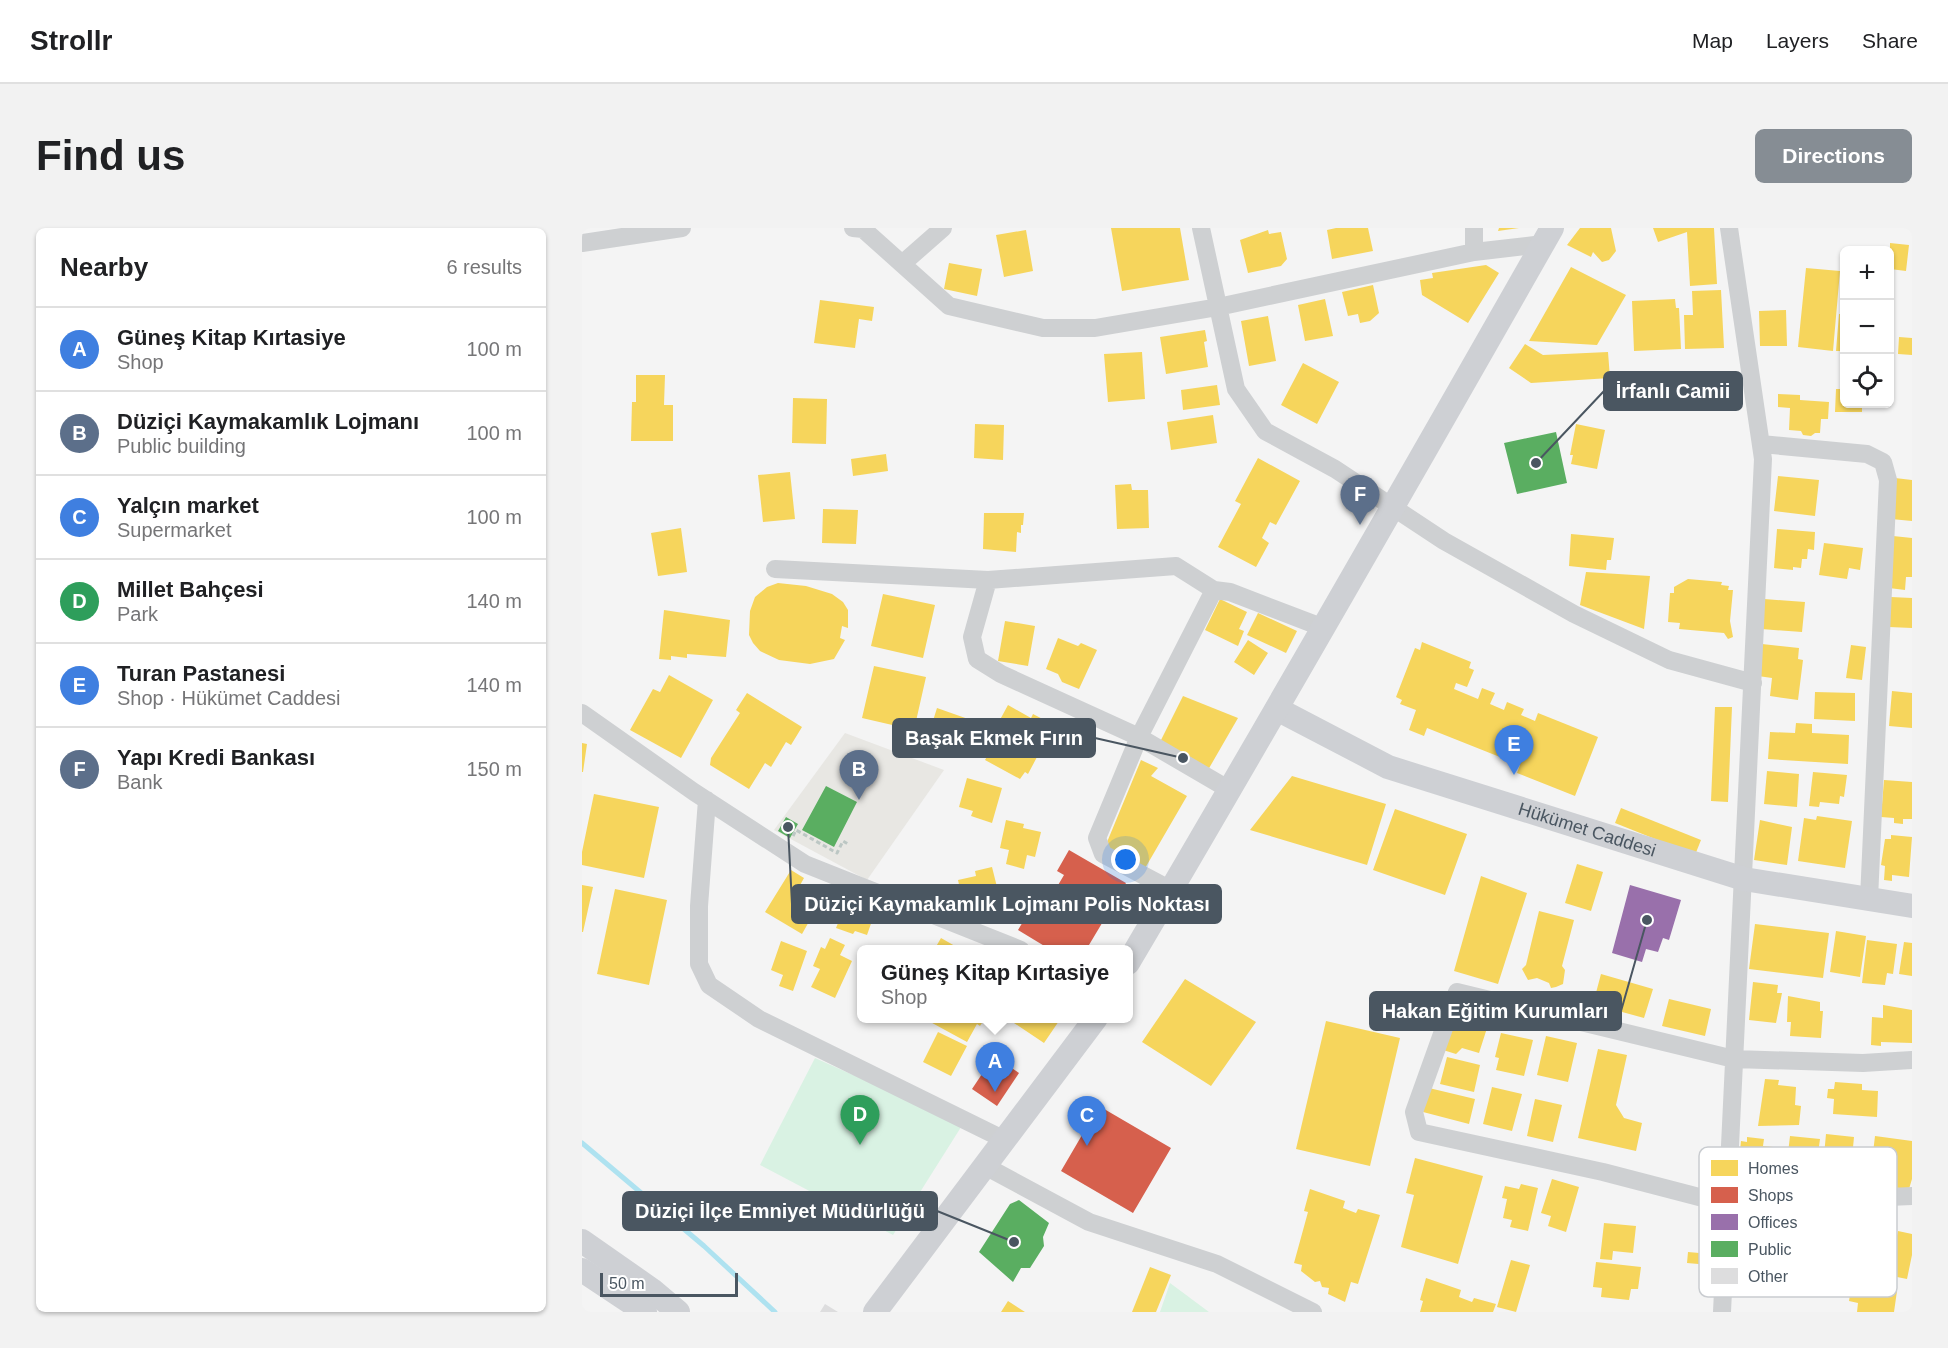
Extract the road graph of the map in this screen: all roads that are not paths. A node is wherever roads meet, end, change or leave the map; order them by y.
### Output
1 (682, 228) edge
2 (853, 228) edge
3 (943, 228) edge
4 (1201, 228) edge
5 (1474, 228) edge
6 (1729, 228) edge
7 (1547, 236) edge
8 (582, 243) edge
9 (1474, 252) junction
10 (902, 264) junction
11 (1218, 307) junction
12 (1761, 444) junction
13 (1392, 508) junction
14 (775, 569) dead end
15 (988, 580) junction
16 (1214, 590) junction
17 (1324, 628) junction
18 (1753, 683) junction
19 (1278, 710) junction
20 (582, 713) edge
21 (1139, 737) junction
22 (1228, 789) junction
23 (706, 800) junction
24 (1744, 879) junction
25 (1171, 890) junction
26 (1869, 899) junction
27 (1912, 906) edge
28 (1008, 945) edge
29 (1133, 955) edge
30 (1092, 1023) edge
31 (1734, 1059) junction
32 (1912, 1060) edge
33 (1005, 1140) junction
34 (1729, 1147) edge
35 (985, 1166) junction
36 (1912, 1196) edge
37 (1699, 1197) edge
38 (1897, 1197) edge
39 (582, 1242) edge
40 (582, 1270) edge
41 (1723, 1297) edge
42 (879, 1307) edge
43 (645, 1312) edge
44 (678, 1312) edge
45 (1313, 1312) edge
46 (1722, 1312) edge

1 - 8 street
2 - 10 street
3 - 10 street
4 - 11 street
5 - 9 street
6 - 12 street
7 - 9 street
7 - 13 main road
9 - 11 street
10 - 11 street
11 - 13 street
12 - 18 street
12 - 26 street
13 - 17 main road
13 - 18 street
14 - 15 street
15 - 16 street
15 - 21 street
16 - 17 street
16 - 21 street
17 - 19 main road
18 - 24 street
19 - 22 main road
19 - 24 main road, Hükümet Caddesi
20 - 23 street
21 - 22 street
21 - 25 street
22 - 25 main road
23 - 28 street
23 - 33 street
24 - 26 main road, Hükümet Caddesi
24 - 31 street
25 - 29 main road
26 - 27 main road, Hükümet Caddesi
30 - 33 main road
31 - 32 street
31 - 34 street
31 - 37 street
33 - 35 main road
35 - 42 main road
35 - 45 street
36 - 38 street
39 - 44 main road
40 - 43 main road
41 - 46 street

